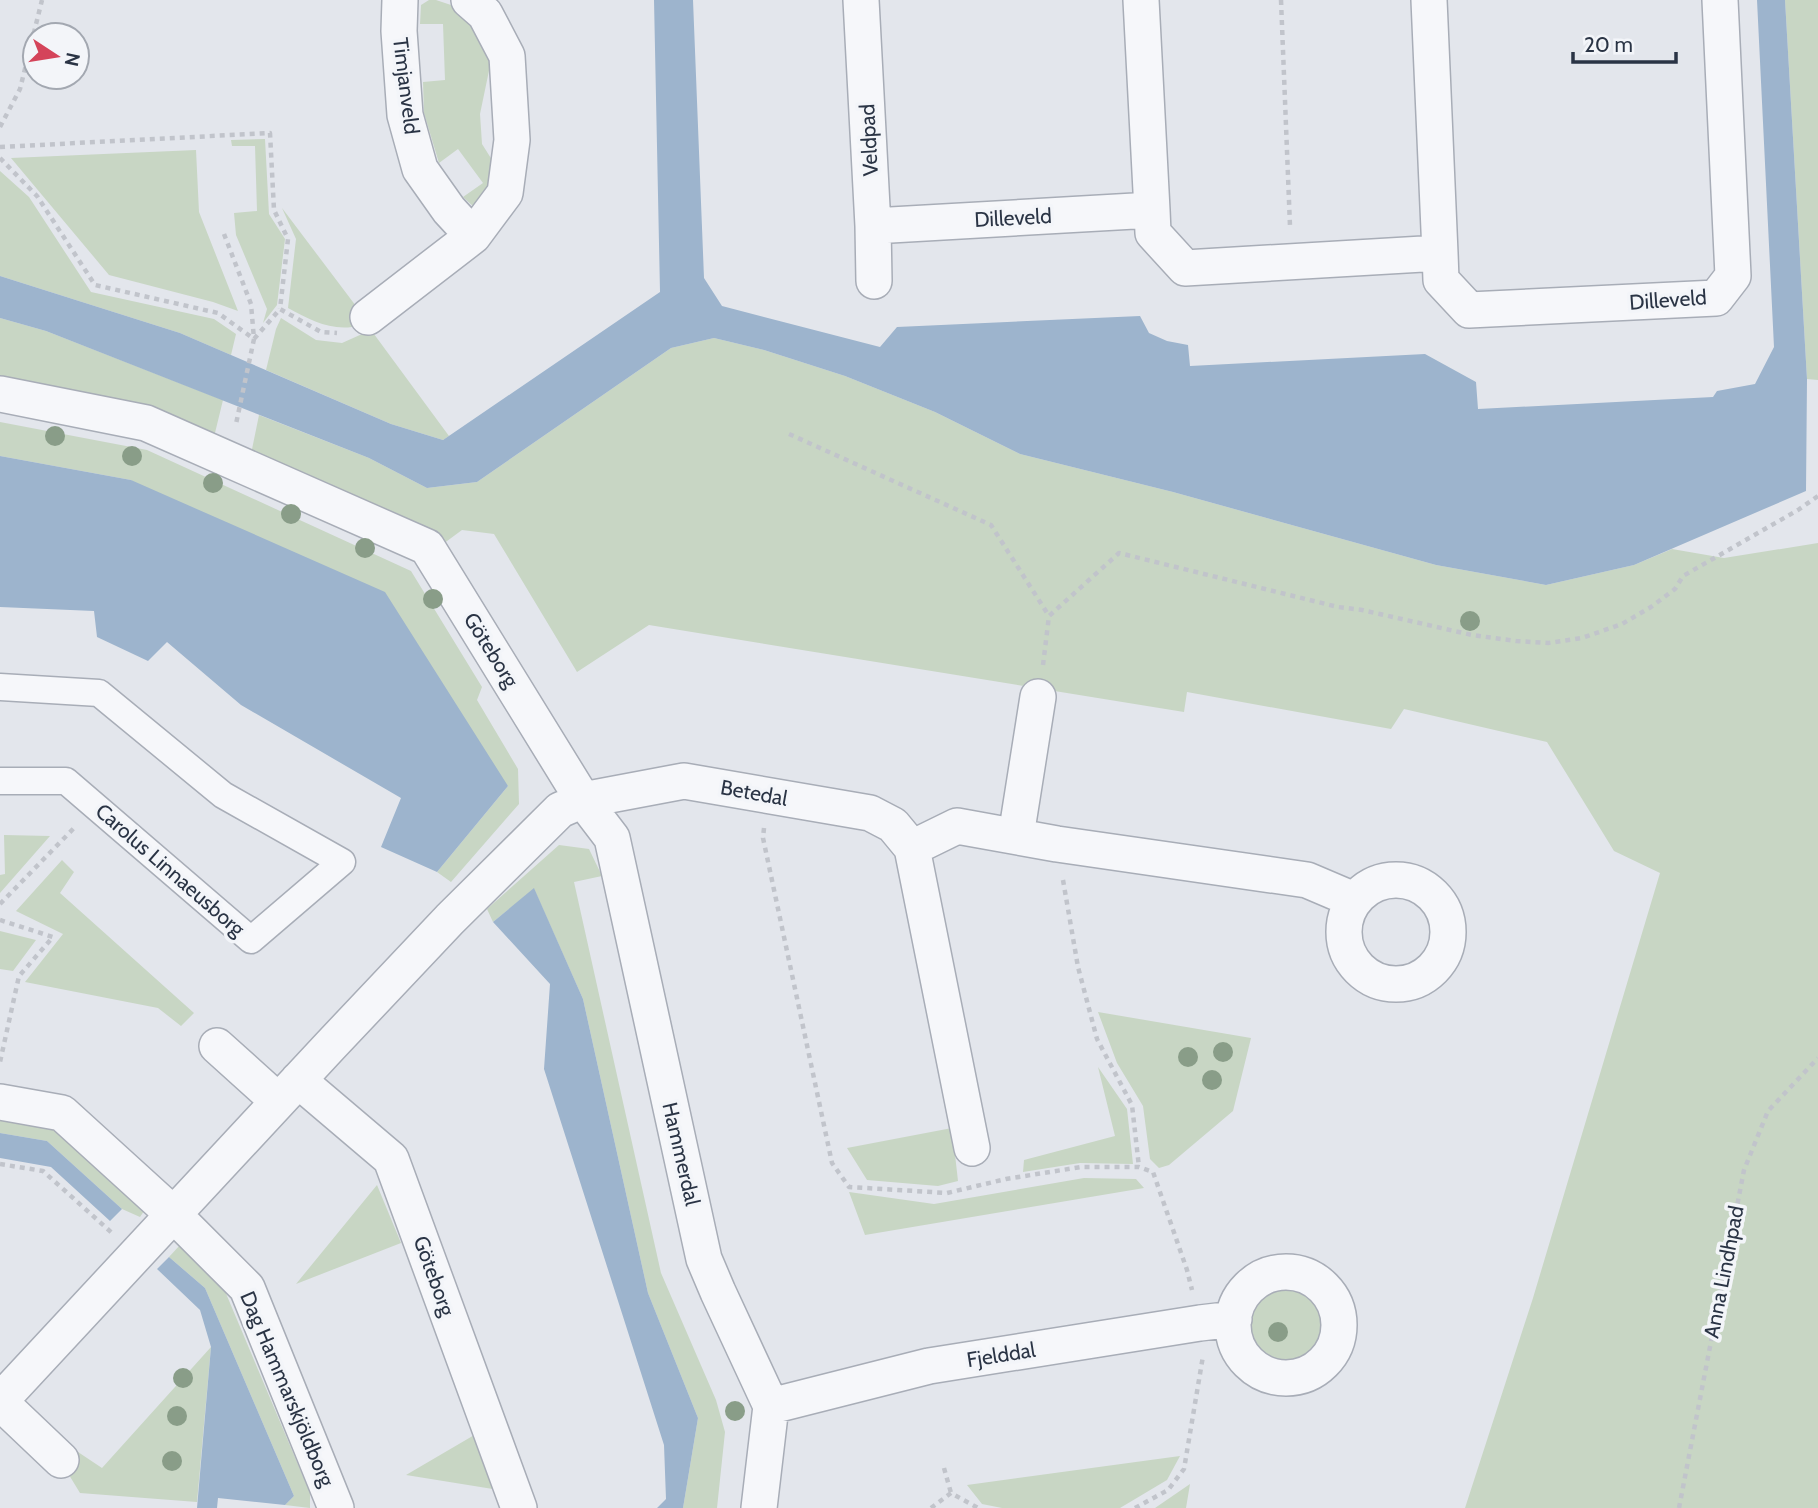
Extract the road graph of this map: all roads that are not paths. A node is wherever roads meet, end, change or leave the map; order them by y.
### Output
1 (400, 0) edge
2 (470, 0) edge
3 (861, 0) edge
4 (1142, 0) edge
5 (1429, 0) edge
6 (1720, 0) edge
7 (1152, 210) junction
8 (873, 226) junction
9 (473, 236) junction
10 (1440, 253) junction
11 (874, 281) dead end
12 (368, 317) road end
13 (0, 394) edge
14 (0, 687) edge
15 (1038, 697) road end
16 (0, 780) edge
17 (583, 800) junction
18 (1016, 836) junction
19 (912, 848) junction
20 (1354, 900) dead end
21 (217, 1046) dead end
22 (288, 1091) junction
23 (0, 1102) edge
24 (972, 1148) dead end
25 (173, 1214) junction
26 (1234, 1319) dead end
27 (0, 1401) edge
28 (771, 1406) junction
29 (61, 1460) dead end
30 (336, 1508) edge
31 (519, 1508) edge
32 (759, 1508) edge

1 - 9 street, Timjanveld
2 - 9 street
3 - 8 street, Veldpad
4 - 7 street
5 - 10 street, Dilleveld
6 - 10 street, Dilleveld
7 - 8 street, Dilleveld
7 - 10 street
8 - 11 street, Veldpad
9 - 12 street
13 - 17 street, Göteborg
14 - 16 street, Carolus Linnaeusborg
15 - 18 street
17 - 19 street, Betedal
17 - 22 street
17 - 28 street, Hammerdal
18 - 19 street
18 - 20 street
19 - 24 street
21 - 22 street, Göteborg
22 - 25 street
22 - 31 street, Göteborg
23 - 25 street, Dag Hammarskjöldborg
25 - 27 street
25 - 30 street, Dag Hammarskjöldborg
26 - 28 street, Fjelddal
27 - 29 street
28 - 32 street

